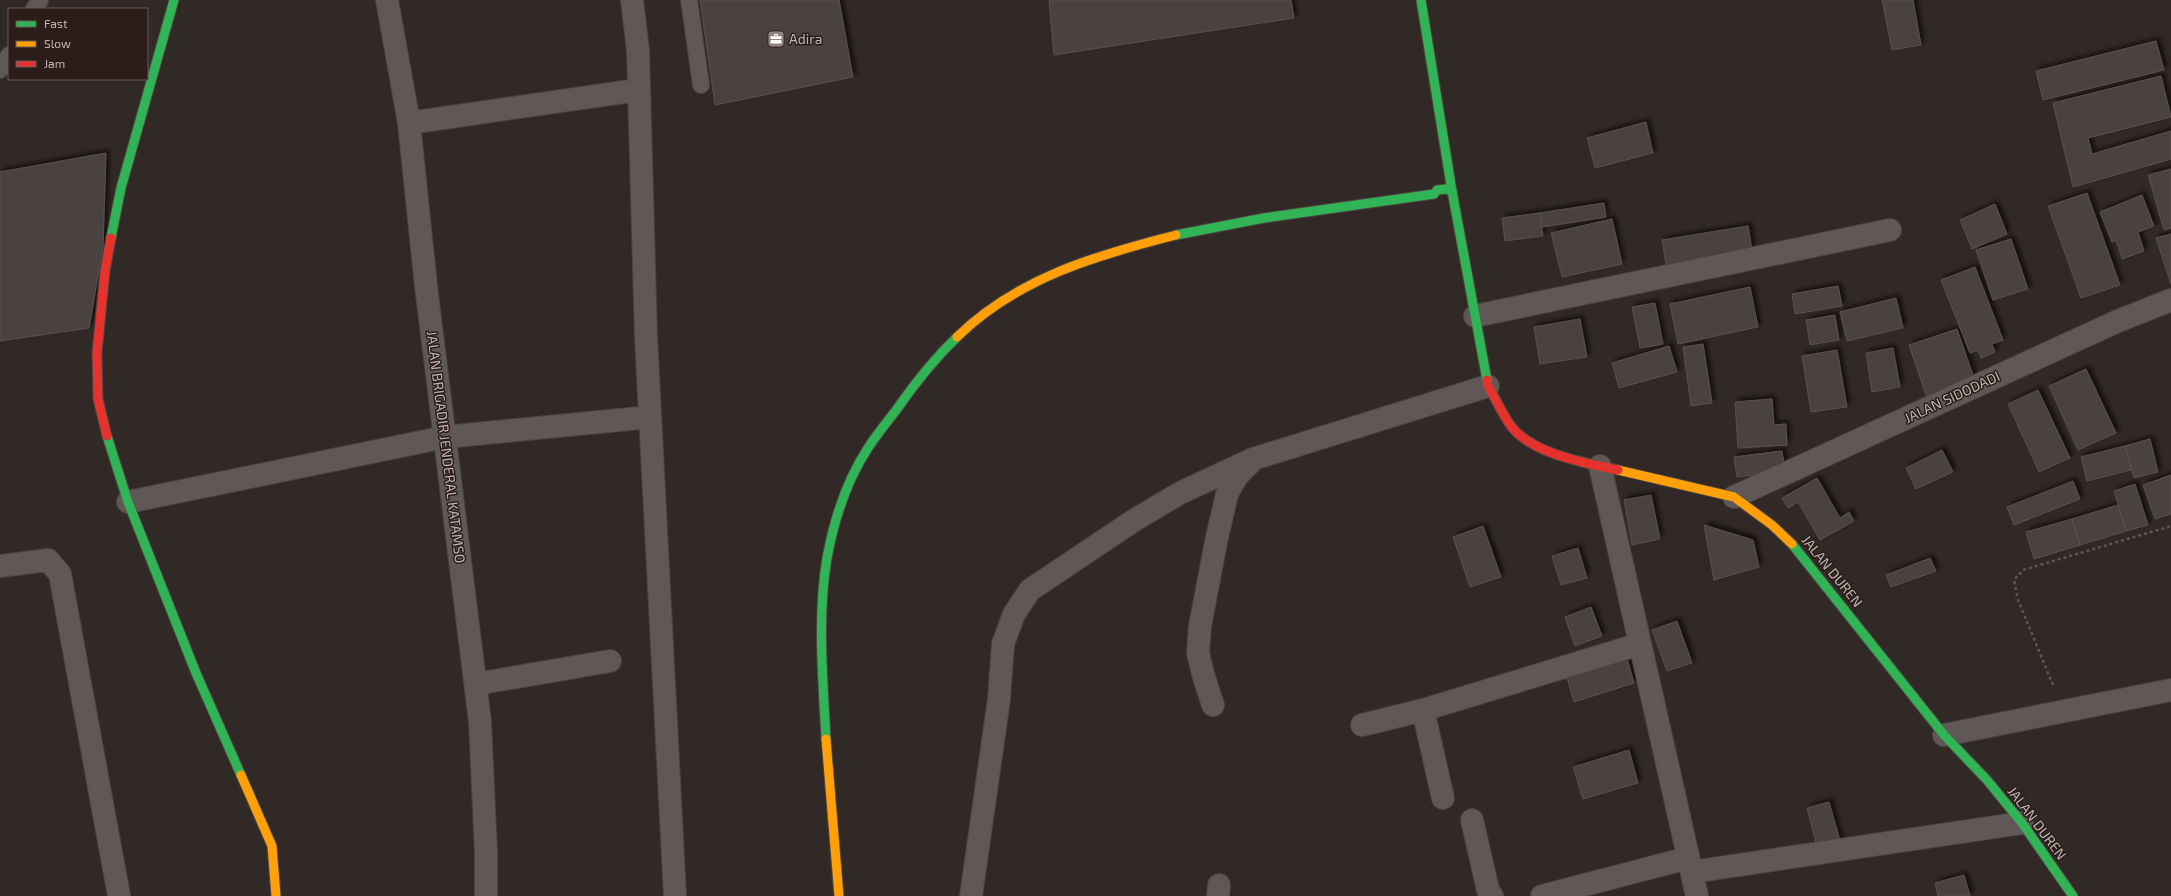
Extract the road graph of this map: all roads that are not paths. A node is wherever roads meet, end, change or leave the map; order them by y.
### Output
1 (174, 0) edge
2 (387, 0) edge
3 (632, 0) edge
4 (689, 0) edge
5 (1421, 0) edge
6 (8, 57) edge
7 (0, 70) edge
8 (701, 84) dead end
9 (638, 90) junction
10 (409, 123) junction
11 (1445, 192) junction
12 (1890, 230) dead end
13 (2171, 300) edge
14 (1475, 316) junction
15 (1488, 386) junction
16 (650, 417) junction
17 (445, 437) junction
18 (1253, 459) junction
19 (1600, 466) junction
20 (1734, 497) junction
21 (128, 502) junction
22 (0, 566) edge
23 (1640, 644) junction
24 (610, 661) dead end
25 (476, 684) junction
26 (2171, 690) edge
27 (1213, 705) dead end
28 (1423, 710) junction
29 (1362, 725) dead end
30 (1944, 735) junction
31 (1443, 798) dead end
32 (1472, 820) dead end
33 (2022, 823) junction
34 (1690, 865) junction
35 (119, 896) edge
36 (276, 896) edge
37 (486, 896) edge
38 (675, 896) edge
39 (839, 896) edge
40 (971, 896) edge
41 (1492, 896) edge
42 (1542, 896) edge
43 (1697, 896) edge
44 (2073, 896) edge

1 - 21 street
2 - 10 street, JALAN BRIGADIR JENDERAL KATAMSO
3 - 9 street
4 - 8 lane
5 - 11 street, JALAN DUREN
6 - 7 lane
9 - 10 street
9 - 16 street
10 - 17 street, JALAN BRIGADIR JENDERAL KATAMSO
11 - 14 street, JALAN DUREN
11 - 39 street
12 - 14 street
13 - 20 street, JALAN SIDODADI
14 - 15 street, JALAN DUREN
15 - 18 street
15 - 19 street, JALAN DUREN
16 - 17 street
16 - 38 street
17 - 21 street
17 - 25 street, JALAN BRIGADIR JENDERAL KATAMSO
18 - 27 street
18 - 40 street
19 - 20 street, JALAN DUREN
19 - 23 street
20 - 30 street, JALAN DUREN
21 - 36 street
22 - 35 street
23 - 28 street
23 - 34 street
24 - 25 street
25 - 37 street, JALAN BRIGADIR JENDERAL KATAMSO
26 - 30 street
28 - 29 street
28 - 31 street
30 - 33 street, JALAN DUREN
32 - 41 street
33 - 34 street
33 - 44 street, JALAN DUREN
34 - 42 street
34 - 43 street

